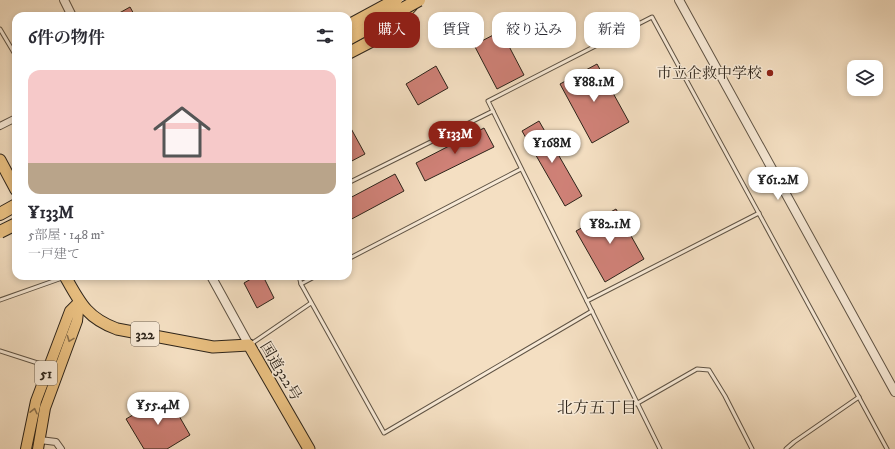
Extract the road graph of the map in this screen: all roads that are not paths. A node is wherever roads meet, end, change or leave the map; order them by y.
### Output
1 (64, 0) edge
2 (387, 0) edge
3 (395, 0) edge
4 (422, 0) edge
5 (679, 0) edge
6 (409, 5) edge
7 (70, 12) edge
8 (352, 20) edge
9 (352, 24) edge
10 (0, 29) edge
11 (352, 38) edge
12 (352, 38) edge
13 (12, 49) edge
14 (352, 51) edge
15 (493, 111) junction
16 (12, 120) edge
17 (0, 126) edge
18 (0, 160) edge
19 (521, 169) junction
20 (352, 181) edge
21 (12, 182) edge
22 (12, 203) edge
23 (12, 207) edge
24 (0, 209) edge
25 (0, 214) edge
26 (759, 214) junction
27 (12, 222) edge
28 (12, 226) edge
29 (0, 229) edge
30 (0, 233) edge
31 (352, 257) edge
32 (54, 280) edge
33 (67, 280) edge
34 (213, 280) edge
35 (300, 280) edge
36 (308, 280) edge
37 (301, 284) junction
38 (0, 300) edge
39 (587, 301) junction
40 (79, 302) junction
41 (311, 303) junction
42 (592, 311) junction
43 (249, 345) junction
44 (1, 353) edge
45 (49, 366) junction
46 (895, 392) edge
47 (859, 397) junction
48 (636, 404) junction
49 (39, 445) edge
50 (26, 449) edge
51 (61, 449) edge
52 (309, 449) edge
53 (660, 449) edge
54 (752, 449) edge
55 (786, 449) edge
56 (887, 449) edge

1 - 7 street
2 - 8 main road
3 - 6 street
3 - 9 highway, bridge
4 - 6 main road
5 - 46 street
6 - 11 highway, bridge
6 - 12 main road
6 - 14 highway
10 - 13 lane
15 - 19 lane
15 - 20 lane
15 - 26 lane
16 - 17 street
18 - 21 highway
19 - 31 lane
19 - 39 lane
22 - 24 street
23 - 25 highway
26 - 39 lane
26 - 47 lane
27 - 29 highway
28 - 30 highway, bridge
32 - 38 lane
33 - 40 highway, 国道322号 / 322
34 - 43 street
35 - 37 lane
36 - 37 lane
37 - 41 lane
39 - 42 lane
40 - 43 highway, 国道322号 / 322
40 - 45 main road, 51
40 -> 49 main road, 51
41 - 42 lane
41 - 43 lane
42 - 48 lane
43 - 52 highway, 国道322号
44 - 45 lane
50 -> 45 main road, 51
47 - 55 lane
47 - 56 lane
48 - 53 lane
48 - 54 lane
49 - 51 street

